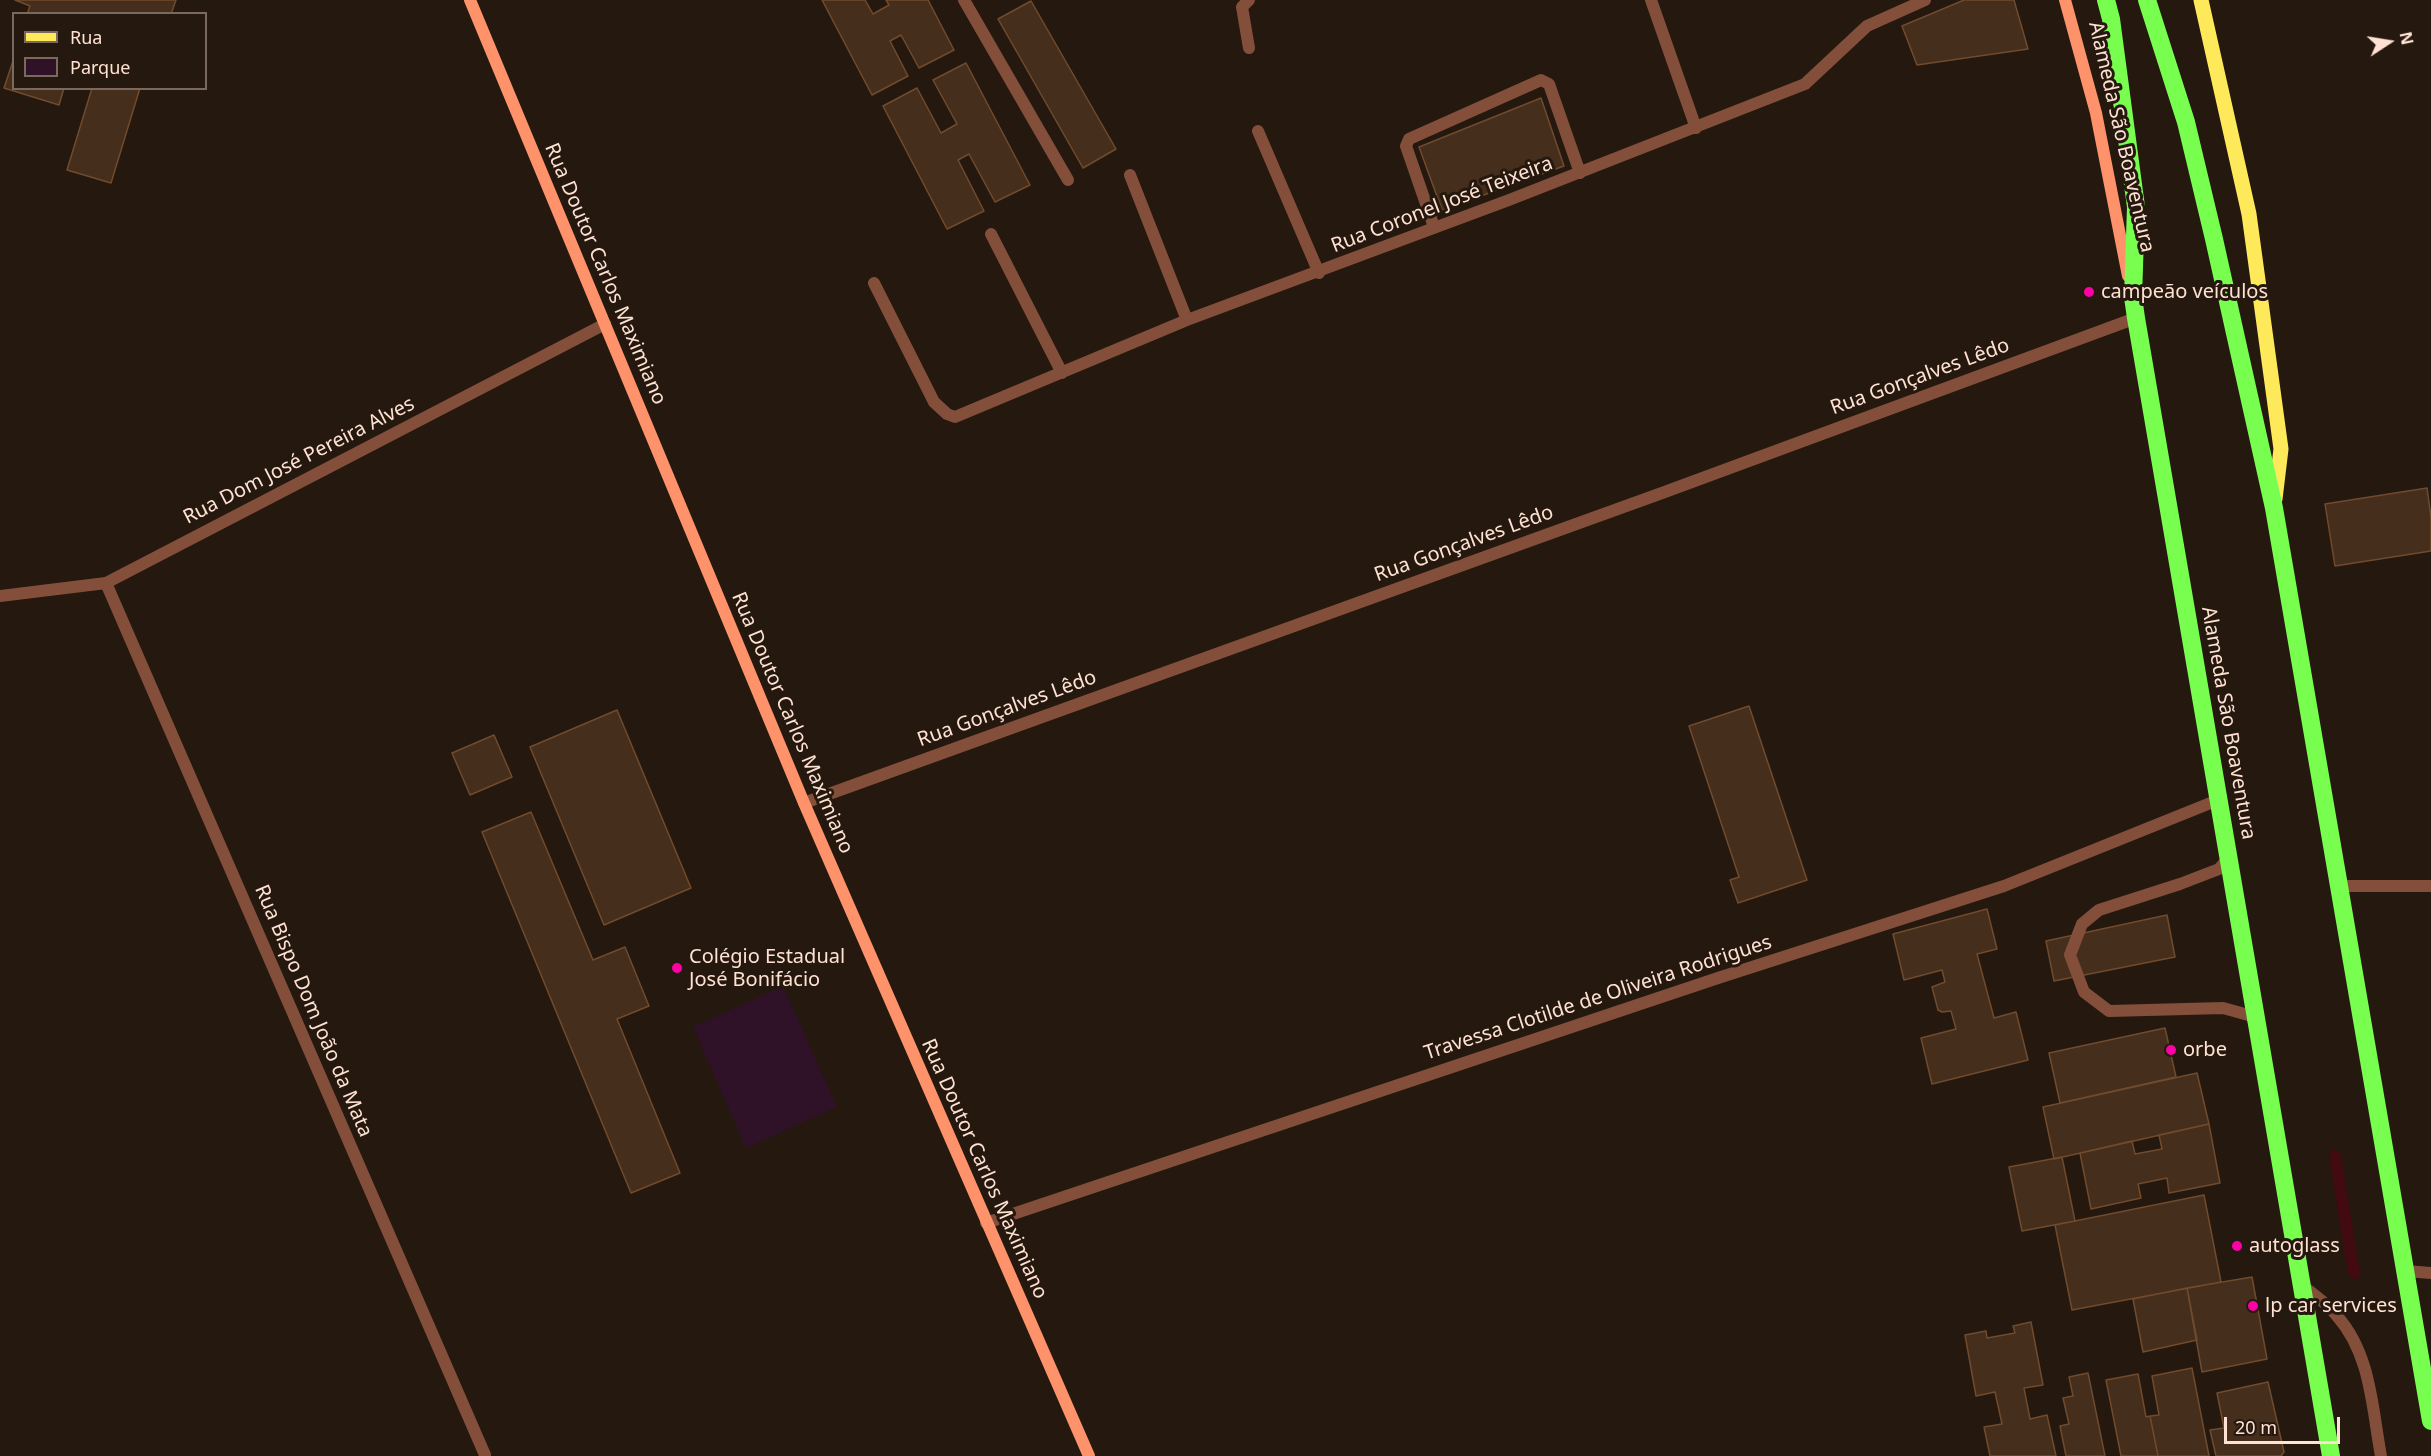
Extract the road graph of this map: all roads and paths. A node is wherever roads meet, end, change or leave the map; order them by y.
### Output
1 (470, 0) edge
2 (964, 0) edge
3 (1249, 0) edge
4 (1651, 0) edge
5 (1925, 0) edge
6 (2065, 0) edge
7 (2106, 0) edge
8 (2147, 0) edge
9 (2201, 0) edge
10 (1249, 48) dead end
11 (1696, 128) junction
12 (1258, 131) dead end
13 (1580, 173) junction
14 (1130, 175) dead end
15 (1068, 180) dead end
16 (1434, 227) junction
17 (991, 234) dead end
18 (1319, 273) junction
19 (874, 283) dead end
20 (2133, 297) junction
21 (2136, 318) junction
22 (1187, 320) junction
23 (605, 324) junction
24 (1062, 372) junction
25 (2274, 508) junction
26 (106, 583) junction
27 (0, 596) edge
28 (2218, 800) junction
29 (804, 804) junction
30 (2229, 857) junction
31 (2339, 886) junction
32 (2431, 886) edge
33 (2260, 1041) junction
34 (987, 1223) junction
35 (2406, 1271) junction
36 (2431, 1273) edge
37 (2302, 1285) junction
38 (2431, 1421) edge
39 (485, 1455) edge
40 (1089, 1456) edge
41 (2331, 1456) edge
42 (2380, 1456) edge

1 - 23 main road, Rua Doutor Carlos Maximiano
2 - 15 street
3 - 10 street
4 - 11 street
5 - 11 street, Rua Coronel José Teixeira
6 - 20 main road, Alameda São Boaventura
7 - 20 highway
8 - 25 highway
9 - 25 main road
11 - 13 street, Rua Coronel José Teixeira
12 - 18 street
13 - 16 street, Rua Coronel José Teixeira
13 - 16 street
14 - 22 street
16 - 18 street, Rua Coronel José Teixeira
17 - 24 street
18 - 22 street, Rua Coronel José Teixeira
19 - 24 street, Rua Coronel José Teixeira
20 - 21 highway, Alameda São Boaventura
21 - 28 highway, Alameda São Boaventura
21 - 29 street, Rua Gonçalves Lêdo
22 - 24 street, Rua Coronel José Teixeira
23 - 26 street, Rua Dom José Pereira Alves
23 - 29 main road, Rua Doutor Carlos Maximiano
25 - 31 highway
26 - 27 street, Rua Dom José Pereira Alves
26 - 39 street, Rua Bispo Dom João da Mata
28 - 30 highway, Alameda São Boaventura
28 - 34 street, Travessa Clotilde de Oliveira Rodrigues
29 - 34 main road, Rua Doutor Carlos Maximiano
30 - 33 highway, Alameda São Boaventura
30 - 33 street
31 - 32 street
31 - 35 highway
33 - 37 highway, Alameda São Boaventura
34 - 40 main road, Rua Doutor Carlos Maximiano
35 - 36 street
35 - 38 highway
37 - 41 highway, Alameda São Boaventura
37 - 42 street

